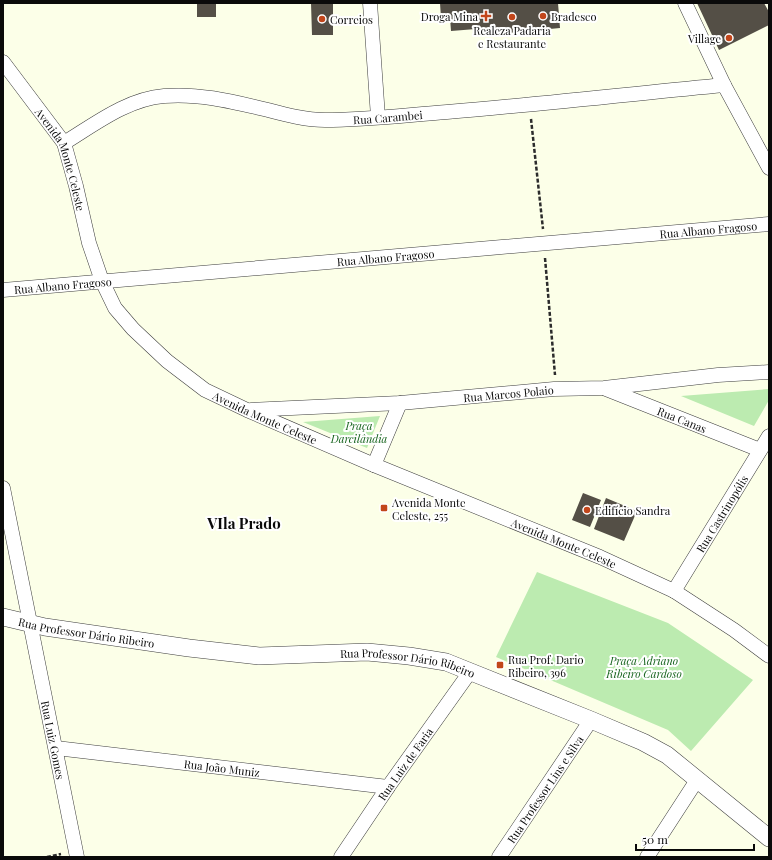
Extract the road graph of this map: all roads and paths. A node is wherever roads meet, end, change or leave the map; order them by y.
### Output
1 (370, 3) edge
2 (685, 3) edge
3 (3, 62) edge
4 (724, 86) junction
5 (378, 117) junction
6 (64, 143) junction
7 (769, 168) edge
8 (769, 224) edge
9 (102, 281) junction
10 (3, 290) edge
11 (769, 372) edge
12 (604, 388) junction
13 (400, 403) junction
14 (247, 410) junction
15 (769, 436) edge
16 (760, 450) junction
17 (374, 465) junction
18 (3, 488) edge
19 (674, 591) junction
20 (3, 618) edge
21 (30, 623) junction
22 (769, 656) edge
23 (470, 672) junction
24 (591, 720) junction
25 (56, 748) junction
26 (697, 780) junction
27 (388, 787) junction
28 (769, 838) edge
29 (77, 857) edge
30 (341, 857) edge
31 (499, 857) edge
32 (647, 857) edge

1 - 5 street
2 - 4 street
3 - 6 street, Avenida Monte Celeste
4 - 5 street, Rua Carambei
4 - 7 street
5 - 6 street, Rua Carambei
6 - 9 street, Avenida Monte Celeste
8 - 9 street, Rua Albano Fragoso
9 - 10 street, Rua Albano Fragoso
9 - 14 street, Avenida Monte Celeste
11 - 12 street, Rua Marcos Polaio
12 - 13 street, Rua Marcos Polaio
12 - 16 street, Rua Canas
13 - 14 street, Rua Marcos Polaio
13 - 17 street
14 - 17 street, Avenida Monte Celeste
15 - 16 street, Rua Castrinopólis
16 - 19 street, Rua Castrinopólis
17 - 19 street, Avenida Monte Celeste
18 - 21 street, Rua Luiz Gomes
19 - 22 street, Avenida Monte Celeste
20 - 21 street, Rua Professor Dário Ribeiro
21 - 23 street, Rua Professor Dário Ribeiro
21 - 25 street, Rua Luiz Gomes
23 - 24 street, Rua Professor Dário Ribeiro
23 - 27 street, Rua Luiz de Faria
24 - 26 street, Rua Professor Dário Ribeiro
24 - 31 street, Rua Professor Lins e Silva
25 - 27 street, Rua João Muniz
25 - 29 street, Rua Luiz Gomes
26 - 28 street, Rua Professor Dário Ribeiro
26 - 32 street
27 - 30 street, Rua Luiz de Faria

